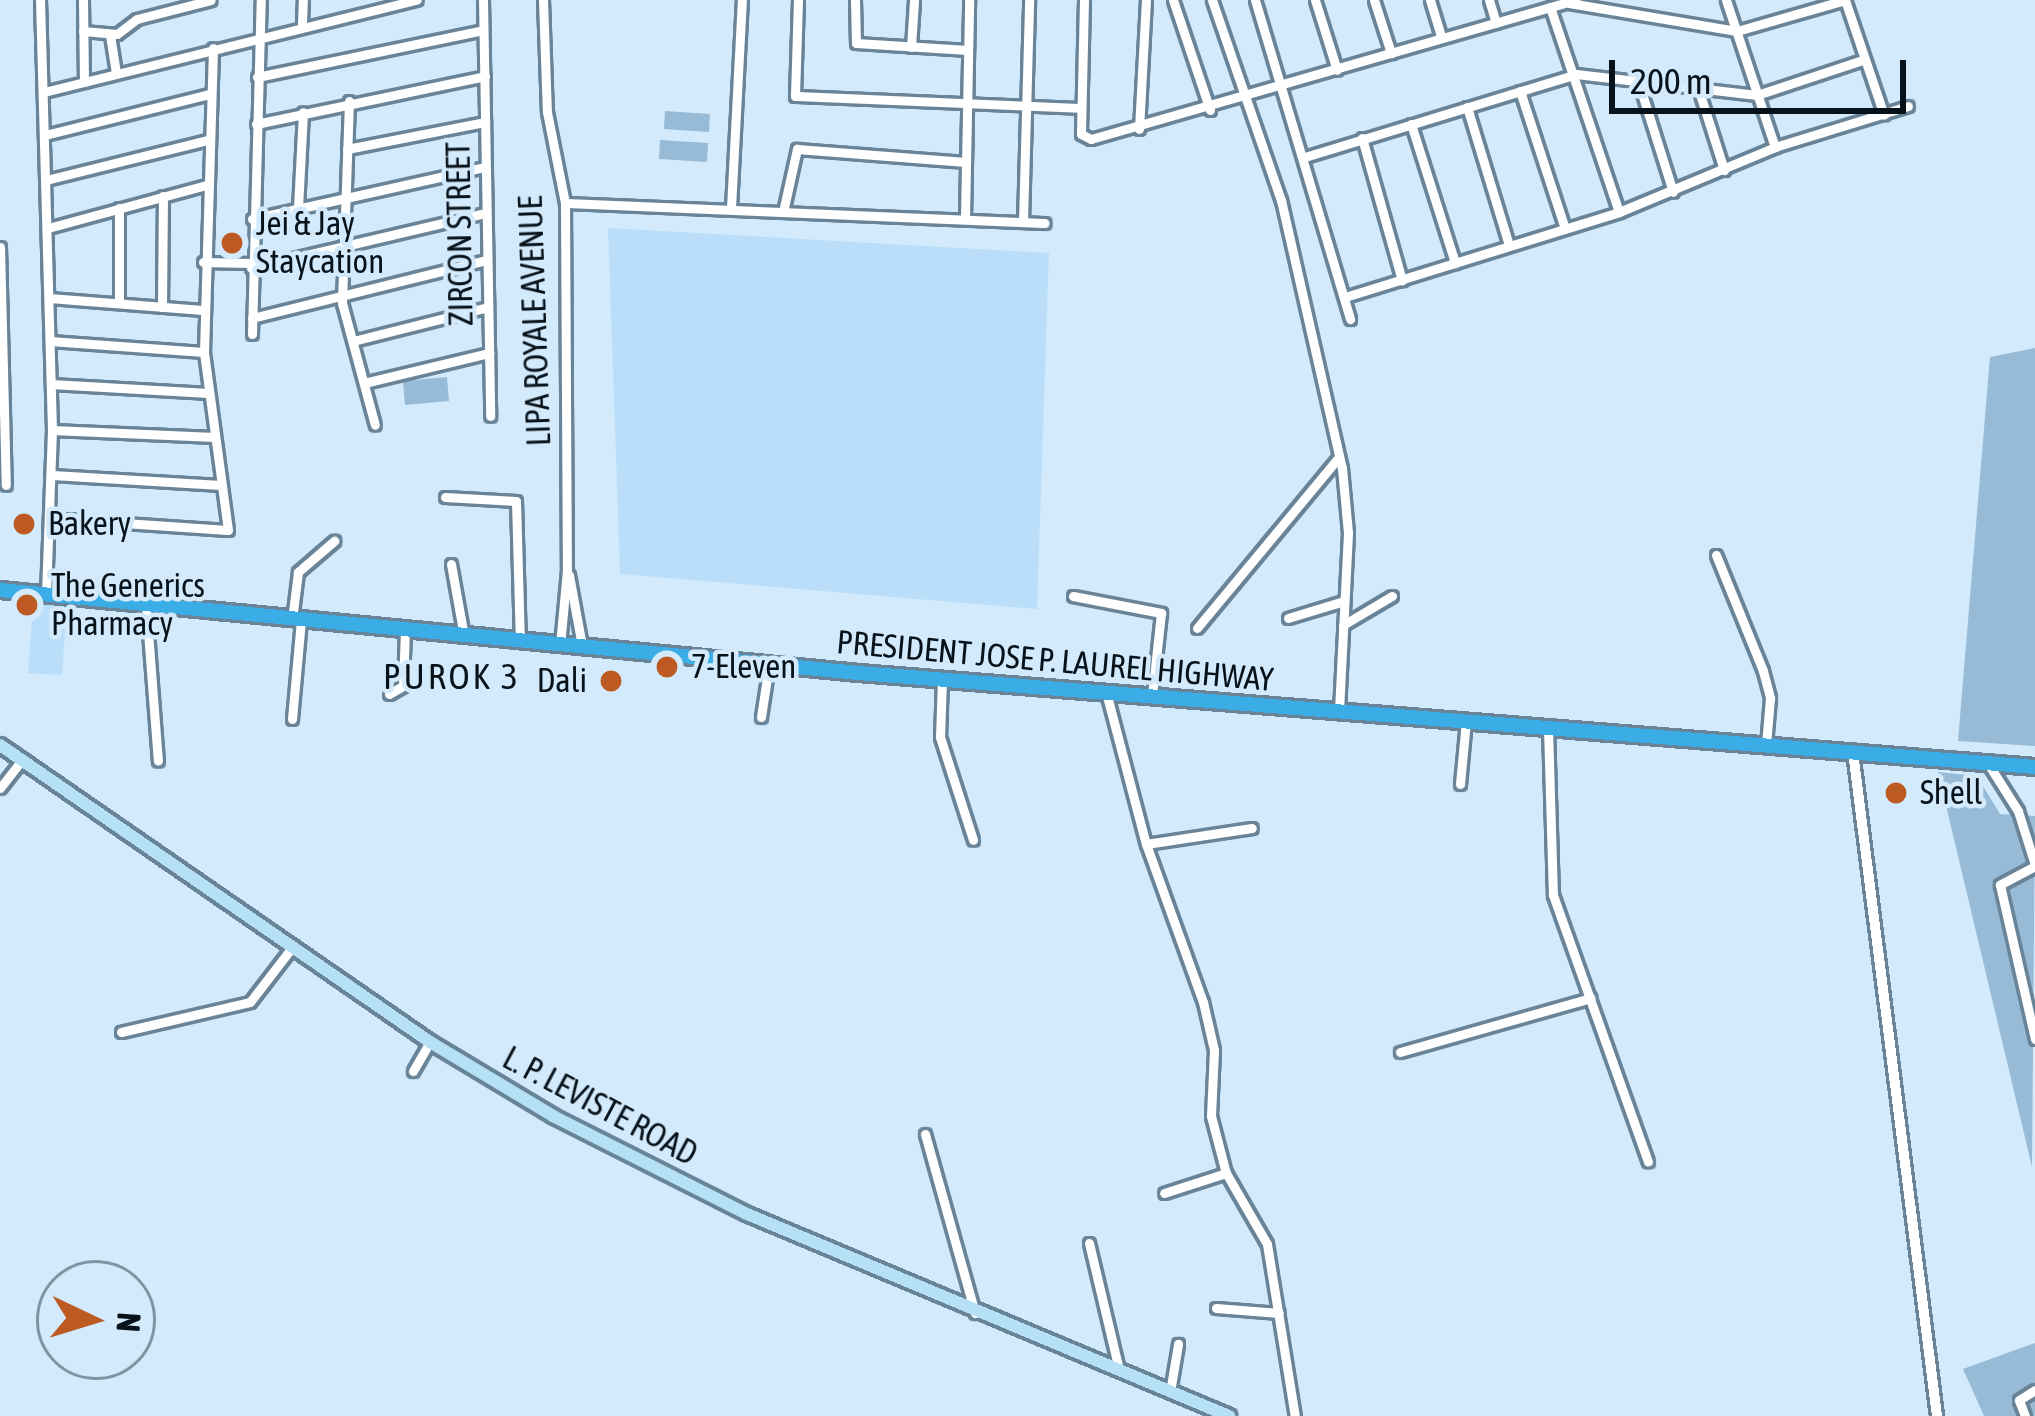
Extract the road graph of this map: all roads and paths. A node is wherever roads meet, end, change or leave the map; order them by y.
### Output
1 (40, 0) edge
2 (83, 0) edge
3 (146, 0) edge
4 (211, 0) edge
5 (261, 0) edge
6 (303, 0) edge
7 (347, 0) edge
8 (417, 0) edge
9 (483, 0) edge
10 (543, 0) edge
11 (742, 0) edge
12 (798, 0) edge
13 (855, 0) edge
14 (914, 0) edge
15 (969, 0) edge
16 (1029, 0) edge
17 (1084, 0) edge
18 (1146, 0) edge
19 (1173, 0) edge
20 (1212, 0) edge
21 (1255, 0) edge
22 (1316, 0) edge
23 (1374, 0) edge
24 (1430, 0) edge
25 (1489, 0) edge
26 (1726, 0) edge
27 (1845, 0) edge
28 (1570, 1) edge
29 (394, 2) edge
30 (1550, 7) junction
31 (346, 15) junction
32 (145, 16) junction
33 (1496, 23) junction
34 (302, 24) junction
35 (484, 30) junction
36 (83, 31) junction
37 (1737, 31) junction
38 (110, 35) junction
39 (260, 36) junction
40 (1441, 36) junction
41 (911, 47) junction
42 (213, 48) junction
43 (968, 50) junction
44 (1391, 52) junction
45 (1863, 60) junction
46 (1337, 70) junction
47 (116, 73) junction
48 (1576, 74) junction
49 (484, 76) junction
50 (257, 77) junction
51 (84, 82) junction
52 (1639, 84) junction
53 (1283, 88) junction
54 (1520, 91) junction
55 (1699, 91) junction
56 (44, 92) junction
57 (210, 94) junction
58 (1757, 95) junction
59 (1245, 100) junction
60 (349, 101) junction
61 (966, 106) junction
62 (1908, 106) dead end
63 (1467, 107) junction
64 (1025, 108) junction
65 (1080, 109) junction
66 (1210, 110) junction
67 (303, 112) junction
68 (1884, 115) junction
69 (485, 122) junction
70 (256, 124) junction
71 (1411, 124) junction
72 (1139, 128) junction
73 (45, 136) junction
74 (1362, 138) junction
75 (208, 140) junction
76 (1775, 147) junction
77 (347, 149) junction
78 (1305, 157) junction
79 (966, 162) junction
80 (485, 167) junction
81 (1724, 170) junction
82 (46, 180) junction
83 (206, 184) junction
84 (1673, 192) junction
85 (345, 195) junction
86 (163, 196) junction
87 (565, 203) junction
88 (119, 208) junction
89 (298, 208) junction
90 (731, 208) junction
91 (783, 212) junction
92 (1619, 212) junction
93 (485, 213) junction
94 (965, 218) junction
95 (252, 219) junction
96 (1023, 221) junction
97 (1045, 223) dead end
98 (48, 228) junction
99 (1565, 229) junction
100 (1508, 245) junction
101 (343, 246) junction
102 (0, 247) edge
103 (486, 260) junction
104 (203, 262) junction
105 (1455, 263) junction
106 (251, 265) junction
107 (1402, 280) junction
108 (341, 294) junction
109 (1345, 296) junction
110 (49, 298) junction
111 (119, 303) junction
112 (162, 307) junction
113 (488, 308) junction
114 (203, 310) junction
115 (252, 318) junction
116 (1350, 319) dead end
117 (252, 334) dead end
118 (50, 341) junction
119 (353, 341) junction
120 (204, 352) junction
121 (489, 353) junction
122 (364, 382) junction
123 (51, 384) junction
124 (209, 393) junction
125 (490, 416) dead end
126 (375, 425) dead end
127 (52, 430) junction
128 (215, 437) junction
129 (2, 457) edge
130 (1339, 457) junction
131 (52, 475) junction
132 (6, 485) dead end
133 (221, 485) junction
134 (446, 496) dead end
135 (50, 518) junction
136 (334, 542) dead end
137 (1716, 555) dead end
138 (451, 563) dead end
139 (567, 570) junction
140 (0, 590) edge
141 (46, 596) junction
142 (1073, 596) dead end
143 (1392, 596) dead end
144 (1344, 601) junction
145 (146, 606) junction
146 (1288, 618) dead end
147 (297, 620) junction
148 (1343, 626) junction
149 (1196, 628) dead end
150 (405, 630) junction
151 (464, 636) junction
152 (520, 641) junction
153 (560, 644) junction
154 (582, 646) junction
155 (769, 665) junction
156 (942, 680) junction
157 (1106, 692) junction
158 (388, 694) dead end
159 (1152, 696) junction
160 (1339, 711) junction
161 (761, 717) dead end
162 (292, 719) dead end
163 (1466, 721) junction
164 (1548, 728) junction
165 (0, 745) edge
166 (1766, 745) junction
167 (1853, 752) junction
168 (22, 759) junction
169 (158, 761) dead end
170 (1987, 762) junction
171 (2035, 767) edge
172 (1460, 784) dead end
173 (0, 788) edge
174 (2035, 810) edge
175 (2018, 811) junction
176 (1252, 827) dead end
177 (973, 840) dead end
178 (1146, 844) junction
179 (2035, 866) edge
180 (292, 946) junction
181 (1591, 998) junction
182 (121, 1033) dead end
183 (2035, 1039) edge
184 (430, 1042) junction
185 (1400, 1052) dead end
186 (413, 1071) dead end
187 (925, 1134) dead end
188 (1648, 1162) dead end
189 (1226, 1173) junction
190 (1164, 1193) dead end
191 (1089, 1243) dead end
192 (1216, 1308) dead end
193 (1279, 1312) junction
194 (975, 1313) junction
195 (1178, 1344) dead end
196 (1119, 1370) junction
197 (2035, 1390) edge
198 (1170, 1392) junction
199 (1229, 1416) edge
200 (1295, 1416) edge
201 (1937, 1416) edge
202 (2025, 1416) edge

1 - 56 street
2 - 36 street
3 - 32 street
4 - 32 street
5 - 39 street
6 - 34 street
7 - 31 street
8 - 29 street
9 - 35 street, ZIRCON STREET
10 - 87 street, LIPA ROYALE AVENUE
11 - 90 street
12 - 61 street
13 - 41 street
14 - 41 street
15 - 43 street
16 - 64 street
17 - 65 street
18 - 72 street
19 - 66 street
20 - 59 street
21 - 53 street
22 - 46 street
23 - 44 street
24 - 40 street
25 - 33 street
26 - 37 street
27 - 37 street
27 - 45 street
28 - 30 street
28 - 37 street
29 - 31 street
30 - 33 street
30 - 48 street
31 - 34 street
32 - 38 street
33 - 40 street
34 - 39 street
35 - 49 street, ZIRCON STREET
35 - 50 street
36 - 38 street
36 - 51 street
37 - 58 street
38 - 47 street
39 - 42 street
39 - 50 street
40 - 44 street
41 - 43 street
42 - 47 street
42 - 57 street
43 - 61 street
44 - 46 street
45 - 58 street
45 - 68 street
46 - 53 street
47 - 51 street
48 - 52 street
48 - 54 street
48 - 92 street
49 - 60 street
49 - 69 street, ZIRCON STREET
50 - 70 street
51 - 56 street
52 - 55 street
52 - 84 street
53 - 59 street
53 - 78 street
54 - 63 street
54 - 99 street
55 - 58 street
55 - 81 street
56 - 73 street
57 - 73 street
57 - 75 street
58 - 76 street
59 - 66 street
59 - 130 street
60 - 67 street
60 - 77 street
61 - 64 street
61 - 79 street
62 - 68 street
63 - 71 street
63 - 100 street
64 - 65 street
64 - 96 street
65 - 72 street
66 - 72 street
67 - 70 street
67 - 89 street
68 - 76 street
69 - 77 street
69 - 80 street, ZIRCON STREET
70 - 95 street
71 - 74 street
71 - 105 street
73 - 82 street
74 - 78 street
74 - 107 street
75 - 82 street
75 - 83 street
76 - 81 street
77 - 85 street
78 - 109 street
79 - 91 street
79 - 94 street
80 - 85 street
80 - 93 street, ZIRCON STREET
81 - 84 street
82 - 98 street
83 - 86 street
83 - 104 street
84 - 92 street
85 - 89 street
85 - 101 street
86 - 88 street
86 - 112 street
87 - 90 street
87 - 139 street, LIPA ROYALE AVENUE
88 - 98 street
88 - 111 street
89 - 95 street
90 - 91 street
91 - 94 street
92 - 99 street
93 - 101 street
93 - 103 street, ZIRCON STREET
94 - 96 street
95 - 106 street
96 - 97 street
98 - 110 street
99 - 100 street
100 - 105 street
101 - 106 street
101 - 108 street
102 - 129 street
103 - 108 street
103 - 113 street, ZIRCON STREET
104 - 106 street
104 - 114 street
105 - 107 street
106 - 115 street
107 - 109 street
108 - 115 street
108 - 119 street
109 - 116 street
110 - 111 street
110 - 118 street
111 - 112 street
112 - 114 street
113 - 119 street
113 - 121 street, ZIRCON STREET
114 - 120 street
115 - 117 street
118 - 120 street
118 - 123 street
119 - 122 street
120 - 124 street
121 - 122 street
121 - 125 street, ZIRCON STREET
122 - 126 street
123 - 124 street
123 - 127 street
124 - 128 street
127 - 128 street
127 - 131 street
128 - 133 street
129 - 132 street
130 - 144 street
130 - 149 street
131 - 133 street
131 - 135 street
133 - 135 street
134 - 152 street
135 - 141 street
136 - 147 street
137 - 166 street
138 - 151 street
139 - 153 street, LIPA ROYALE AVENUE
139 - 154 street, LIPA ROYALE AVENUE
140 - 141 highway, PRESIDENT JOSE P. LAUREL HIGHWAY
141 - 145 highway, PRESIDENT JOSE P. LAUREL HIGHWAY
142 - 159 street
143 - 148 street
144 - 146 street
144 - 148 street
145 - 147 highway, PRESIDENT JOSE P. LAUREL HIGHWAY
145 - 169 street
147 - 150 highway, PRESIDENT JOSE P. LAUREL HIGHWAY
147 - 162 street
148 - 160 street
150 - 151 highway, PRESIDENT JOSE P. LAUREL HIGHWAY
150 - 158 street
151 - 152 highway, PRESIDENT JOSE P. LAUREL HIGHWAY
152 - 153 highway, PRESIDENT JOSE P. LAUREL HIGHWAY
153 - 154 highway, PRESIDENT JOSE P. LAUREL HIGHWAY
154 - 155 highway, PRESIDENT JOSE P. LAUREL HIGHWAY
155 - 156 highway, PRESIDENT JOSE P. LAUREL HIGHWAY
155 - 161 street
156 - 157 highway, PRESIDENT JOSE P. LAUREL HIGHWAY
156 - 177 street
157 - 159 highway, PRESIDENT JOSE P. LAUREL HIGHWAY
157 - 178 street
159 - 160 highway, PRESIDENT JOSE P. LAUREL HIGHWAY
160 - 163 highway, PRESIDENT JOSE P. LAUREL HIGHWAY
163 - 164 highway, PRESIDENT JOSE P. LAUREL HIGHWAY
163 - 172 street
164 - 166 highway, PRESIDENT JOSE P. LAUREL HIGHWAY
164 - 181 street
165 - 168 main road, L. P. LEVISTE ROAD
166 - 167 highway, PRESIDENT JOSE P. LAUREL HIGHWAY
167 - 170 highway, PRESIDENT JOSE P. LAUREL HIGHWAY
167 - 201 street
168 - 173 street
168 - 180 main road, L. P. LEVISTE ROAD
170 - 171 highway, PRESIDENT JOSE P. LAUREL HIGHWAY
170 - 175 street
174 - 175 street
175 - 179 street
176 - 178 street
178 - 189 street
179 - 183 street
180 - 182 street
180 - 184 main road, L. P. LEVISTE ROAD
181 - 185 street
181 - 188 street
184 - 186 street
184 - 194 main road, L. P. LEVISTE ROAD
187 - 194 street
189 - 190 street
189 - 193 street
191 - 196 street
192 - 193 street
193 - 200 street
194 - 196 main road, L. P. LEVISTE ROAD
195 - 198 street
196 - 198 main road, L. P. LEVISTE ROAD
197 - 202 street
198 - 199 main road, L. P. LEVISTE ROAD

